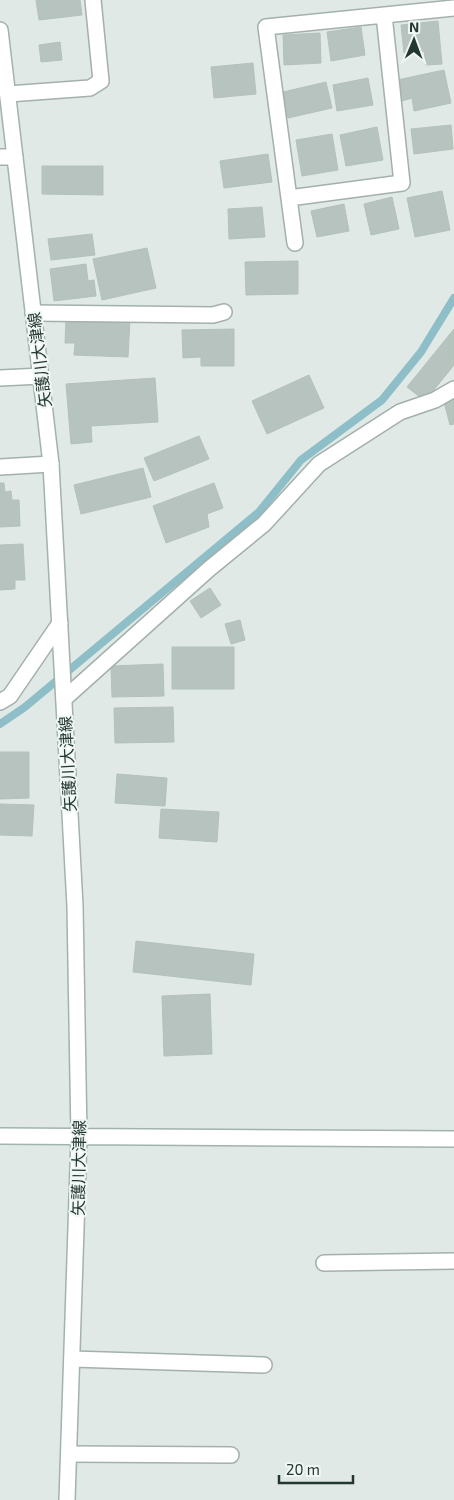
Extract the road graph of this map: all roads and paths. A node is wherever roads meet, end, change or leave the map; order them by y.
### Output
1 (93, 0) edge
2 (454, 8) edge
3 (384, 15) junction
4 (0, 30) edge
5 (8, 94) junction
6 (8, 157) edge
7 (289, 198) junction
8 (295, 244) dead end
9 (224, 312) dead end
10 (33, 313) junction
11 (41, 376) junction
12 (0, 378) edge
13 (454, 389) edge
14 (51, 464) junction
15 (0, 467) edge
16 (60, 623) junction
17 (64, 699) junction
18 (0, 702) edge
19 (0, 1136) edge
20 (79, 1137) junction
21 (454, 1139) edge
22 (454, 1262) edge
23 (324, 1263) dead end
24 (72, 1360) junction
25 (264, 1365) dead end
26 (69, 1454) junction
27 (231, 1455) dead end
28 (67, 1500) edge

1 - 5 street
2 - 3 street
3 - 7 street
3 - 7 street
4 - 5 street, 矢護川大津線
5 - 6 street, 矢護川大津線
6 - 10 street, 矢護川大津線
7 - 8 street
9 - 10 street
10 - 11 street, 矢護川大津線
11 - 12 street
11 - 14 street, 矢護川大津線
13 - 17 street
14 - 15 street
14 - 16 street, 矢護川大津線
16 - 17 street, 矢護川大津線
16 - 18 street
17 - 20 street, 矢護川大津線
19 - 20 street
20 - 21 street
20 - 24 street, 矢護川大津線
22 - 23 street
24 - 25 street
24 - 26 street, 矢護川大津線
26 - 27 street
26 - 28 street, 矢護川大津線

